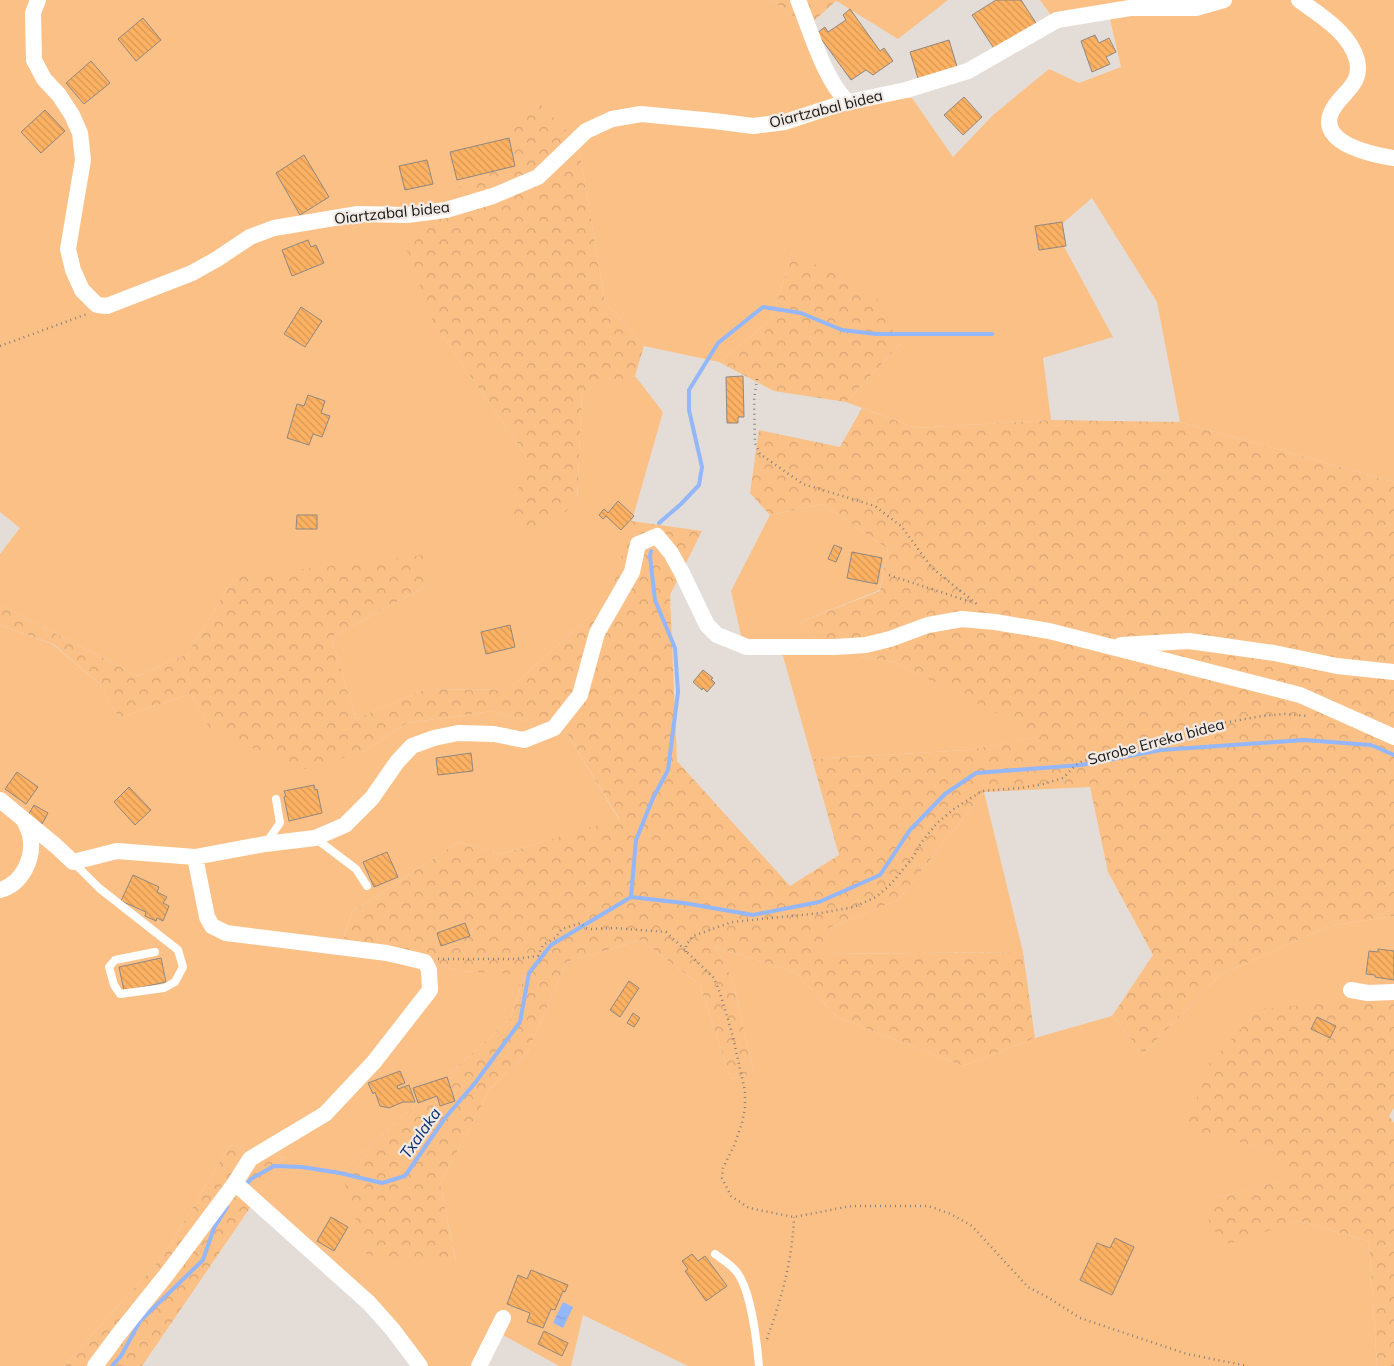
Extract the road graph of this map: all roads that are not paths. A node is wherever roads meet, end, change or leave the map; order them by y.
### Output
1 (38, 0) edge
2 (798, 0) edge
3 (1224, 0) edge
4 (1299, 0) edge
5 (848, 102) junction
6 (1394, 158) edge
7 (1106, 646) junction
8 (1394, 672) edge
9 (1394, 737) edge
10 (0, 800) edge
11 (276, 800) dead end
12 (24, 820) junction
13 (315, 838) junction
14 (265, 844) junction
15 (195, 857) junction
16 (73, 862) junction
17 (367, 886) dead end
18 (0, 890) edge
19 (155, 952) dead end
20 (1352, 990) dead end
21 (1394, 992) edge
22 (241, 1188) junction
23 (715, 1254) dead end
24 (503, 1318) dead end
25 (95, 1366) edge
26 (420, 1366) edge
27 (480, 1366) edge
28 (759, 1366) edge

1 - 5 street, Oiartzabal bidea
2 - 5 street
3 - 5 street, Oiartzabal bidea
4 - 6 street
7 - 8 street
7 - 9 street
7 - 13 street
10 - 12 street
11 - 14 lane
12 - 16 street
12 - 18 street
13 - 14 street
13 - 17 lane
14 - 15 street
15 - 16 street
15 - 22 street
16 - 19 lane
20 - 21 street
22 - 25 street
22 - 26 street
23 - 28 lane
24 - 27 street

